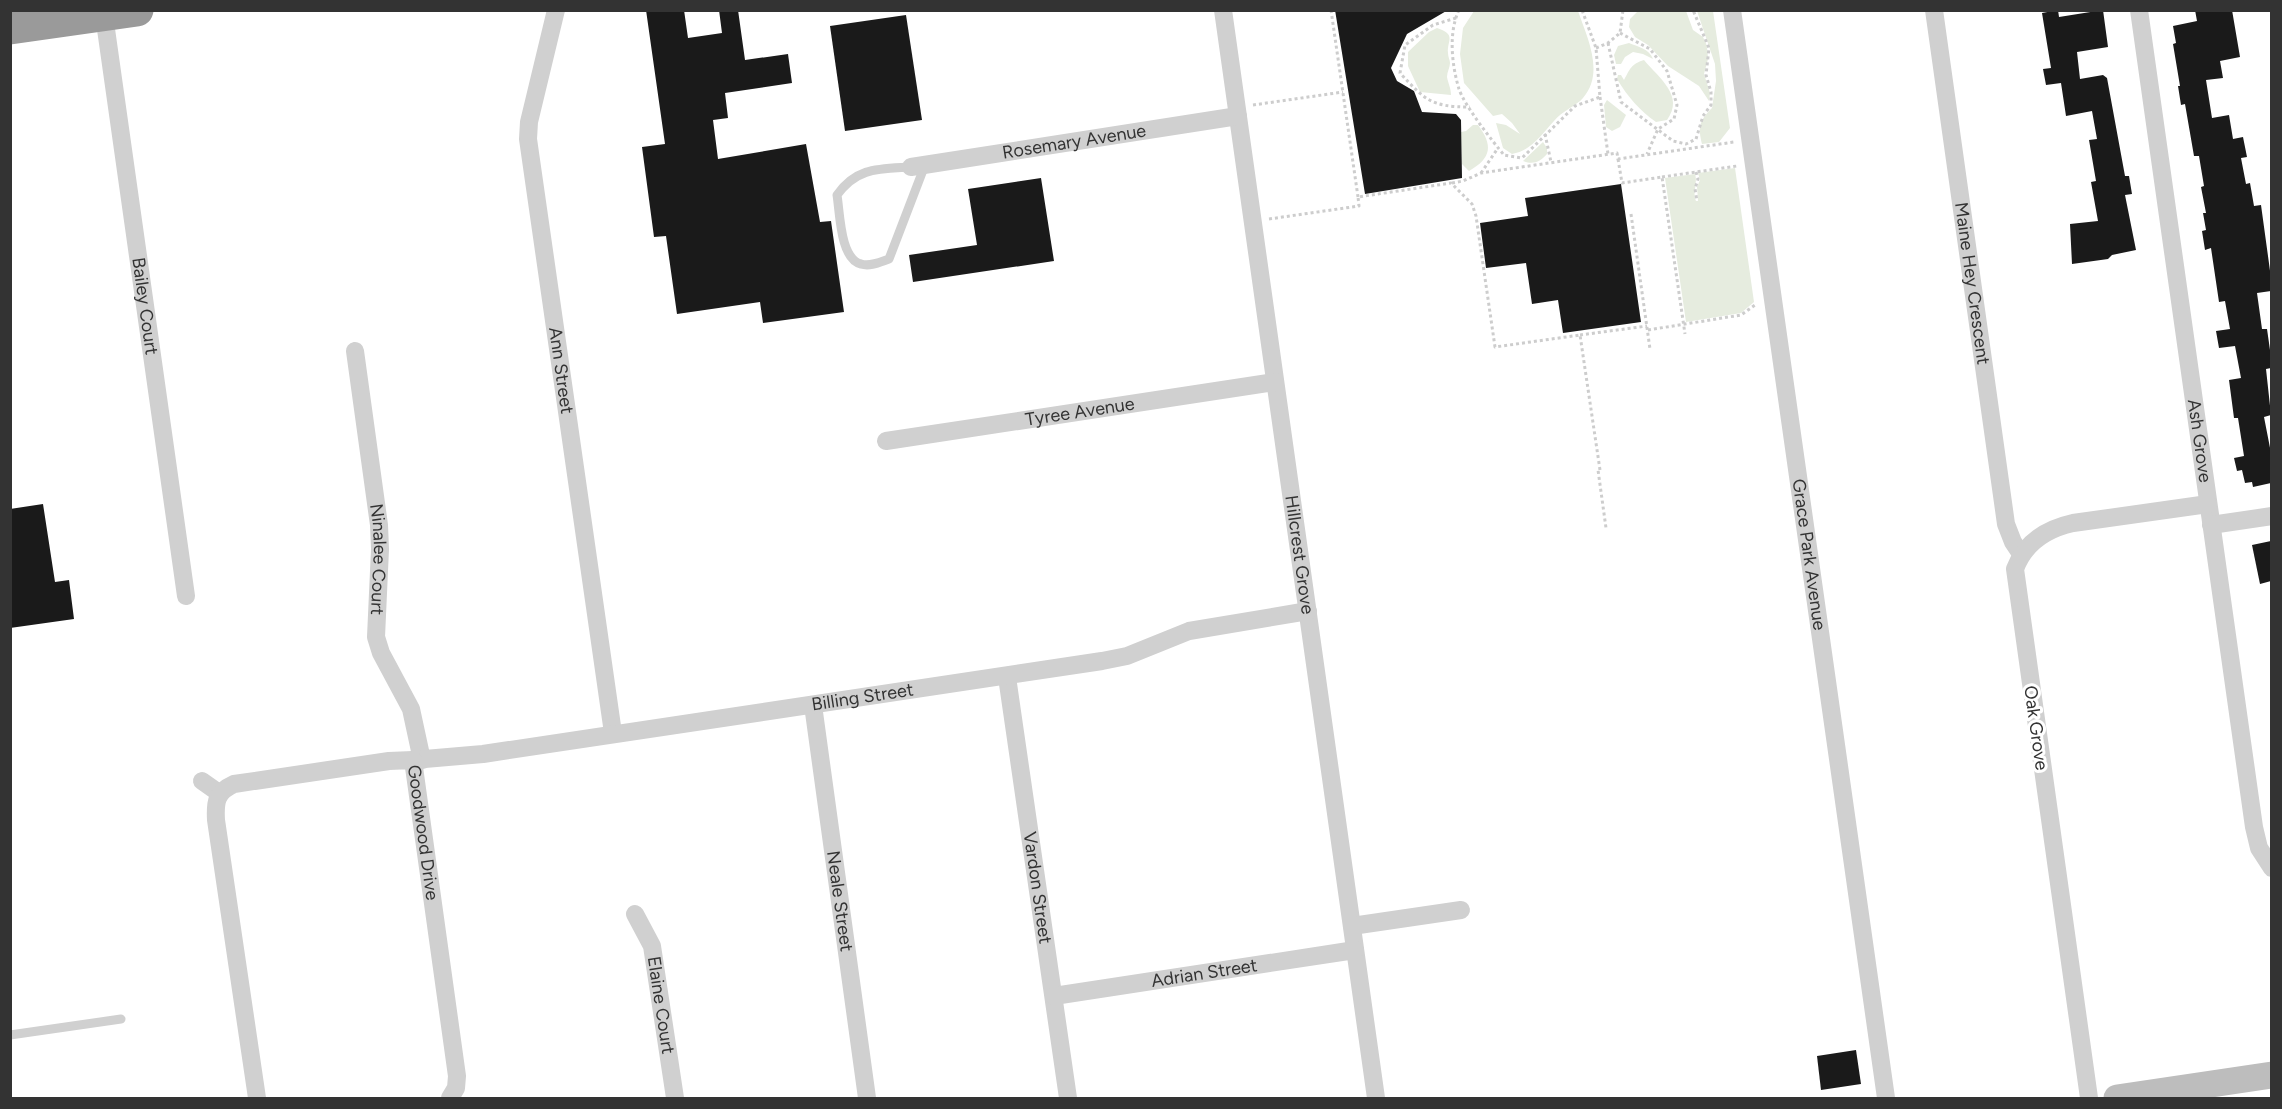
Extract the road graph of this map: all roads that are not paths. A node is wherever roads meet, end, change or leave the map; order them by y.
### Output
1 (137, 10) edge
2 (556, 10) edge
3 (1223, 10) edge
4 (1732, 10) edge
5 (1934, 10) edge
6 (2139, 10) edge
7 (104, 15) junction
8 (10, 28) edge
9 (1245, 110) junction
10 (918, 166) junction
11 (356, 351) dead end
12 (1275, 382) junction
13 (886, 441) dead end
14 (2208, 504) junction
15 (2271, 516) edge
16 (2211, 525) junction
17 (2021, 554) junction
18 (186, 596) dead end
19 (1308, 611) junction
20 (1007, 676) junction
21 (813, 705) junction
22 (613, 733) junction
23 (418, 760) junction
24 (202, 781) dead end
25 (219, 794) junction
26 (2271, 868) edge
27 (1461, 910) dead end
28 (635, 914) dead end
29 (1352, 926) junction
30 (1355, 950) junction
31 (1054, 996) junction
32 (121, 1018) dead end
33 (10, 1035) edge
34 (2271, 1076) edge
35 (257, 1098) edge
36 (450, 1098) edge
37 (675, 1098) edge
38 (867, 1098) edge
39 (1068, 1098) edge
40 (1376, 1098) edge
41 (1886, 1098) edge
42 (2089, 1098) edge
43 (2118, 1098) edge

1 - 7 highway
2 - 22 street, Ann Street
3 - 9 street, Hillcrest Grove
4 - 41 street, Grace Park Avenue
5 - 17 street, Maine Hey Crescent
6 - 14 street, Ash Grove
7 - 8 highway
7 - 18 street, Bailey Court
9 - 10 street, Rosemary Avenue
9 - 12 street, Hillcrest Grove
10 - 10 lane
11 - 23 street, Ninalee Court
12 - 13 street, Tyree Avenue
12 - 19 street, Hillcrest Grove
14 - 16 street, Ash Grove
14 - 17 street
15 - 16 street
16 - 26 street, Ash Grove
17 - 42 street, Oak Grove
19 - 20 street, Billing Street
19 - 29 street, Hillcrest Grove
20 - 21 street, Billing Street
20 - 31 street, Vardon Street
21 - 22 street, Billing Street
21 - 38 street, Neale Street
22 - 23 street, Billing Street
23 - 25 street, Goodwood Drive
23 - 36 street, Goodwood Drive
24 - 25 street
25 - 35 street
27 - 29 street
28 - 37 street, Elaine Court
29 - 30 street, Hillcrest Grove
30 - 31 street, Adrian Street
30 - 40 street, Hillcrest Grove
31 - 39 street, Vardon Street
32 - 33 lane
34 - 43 street

